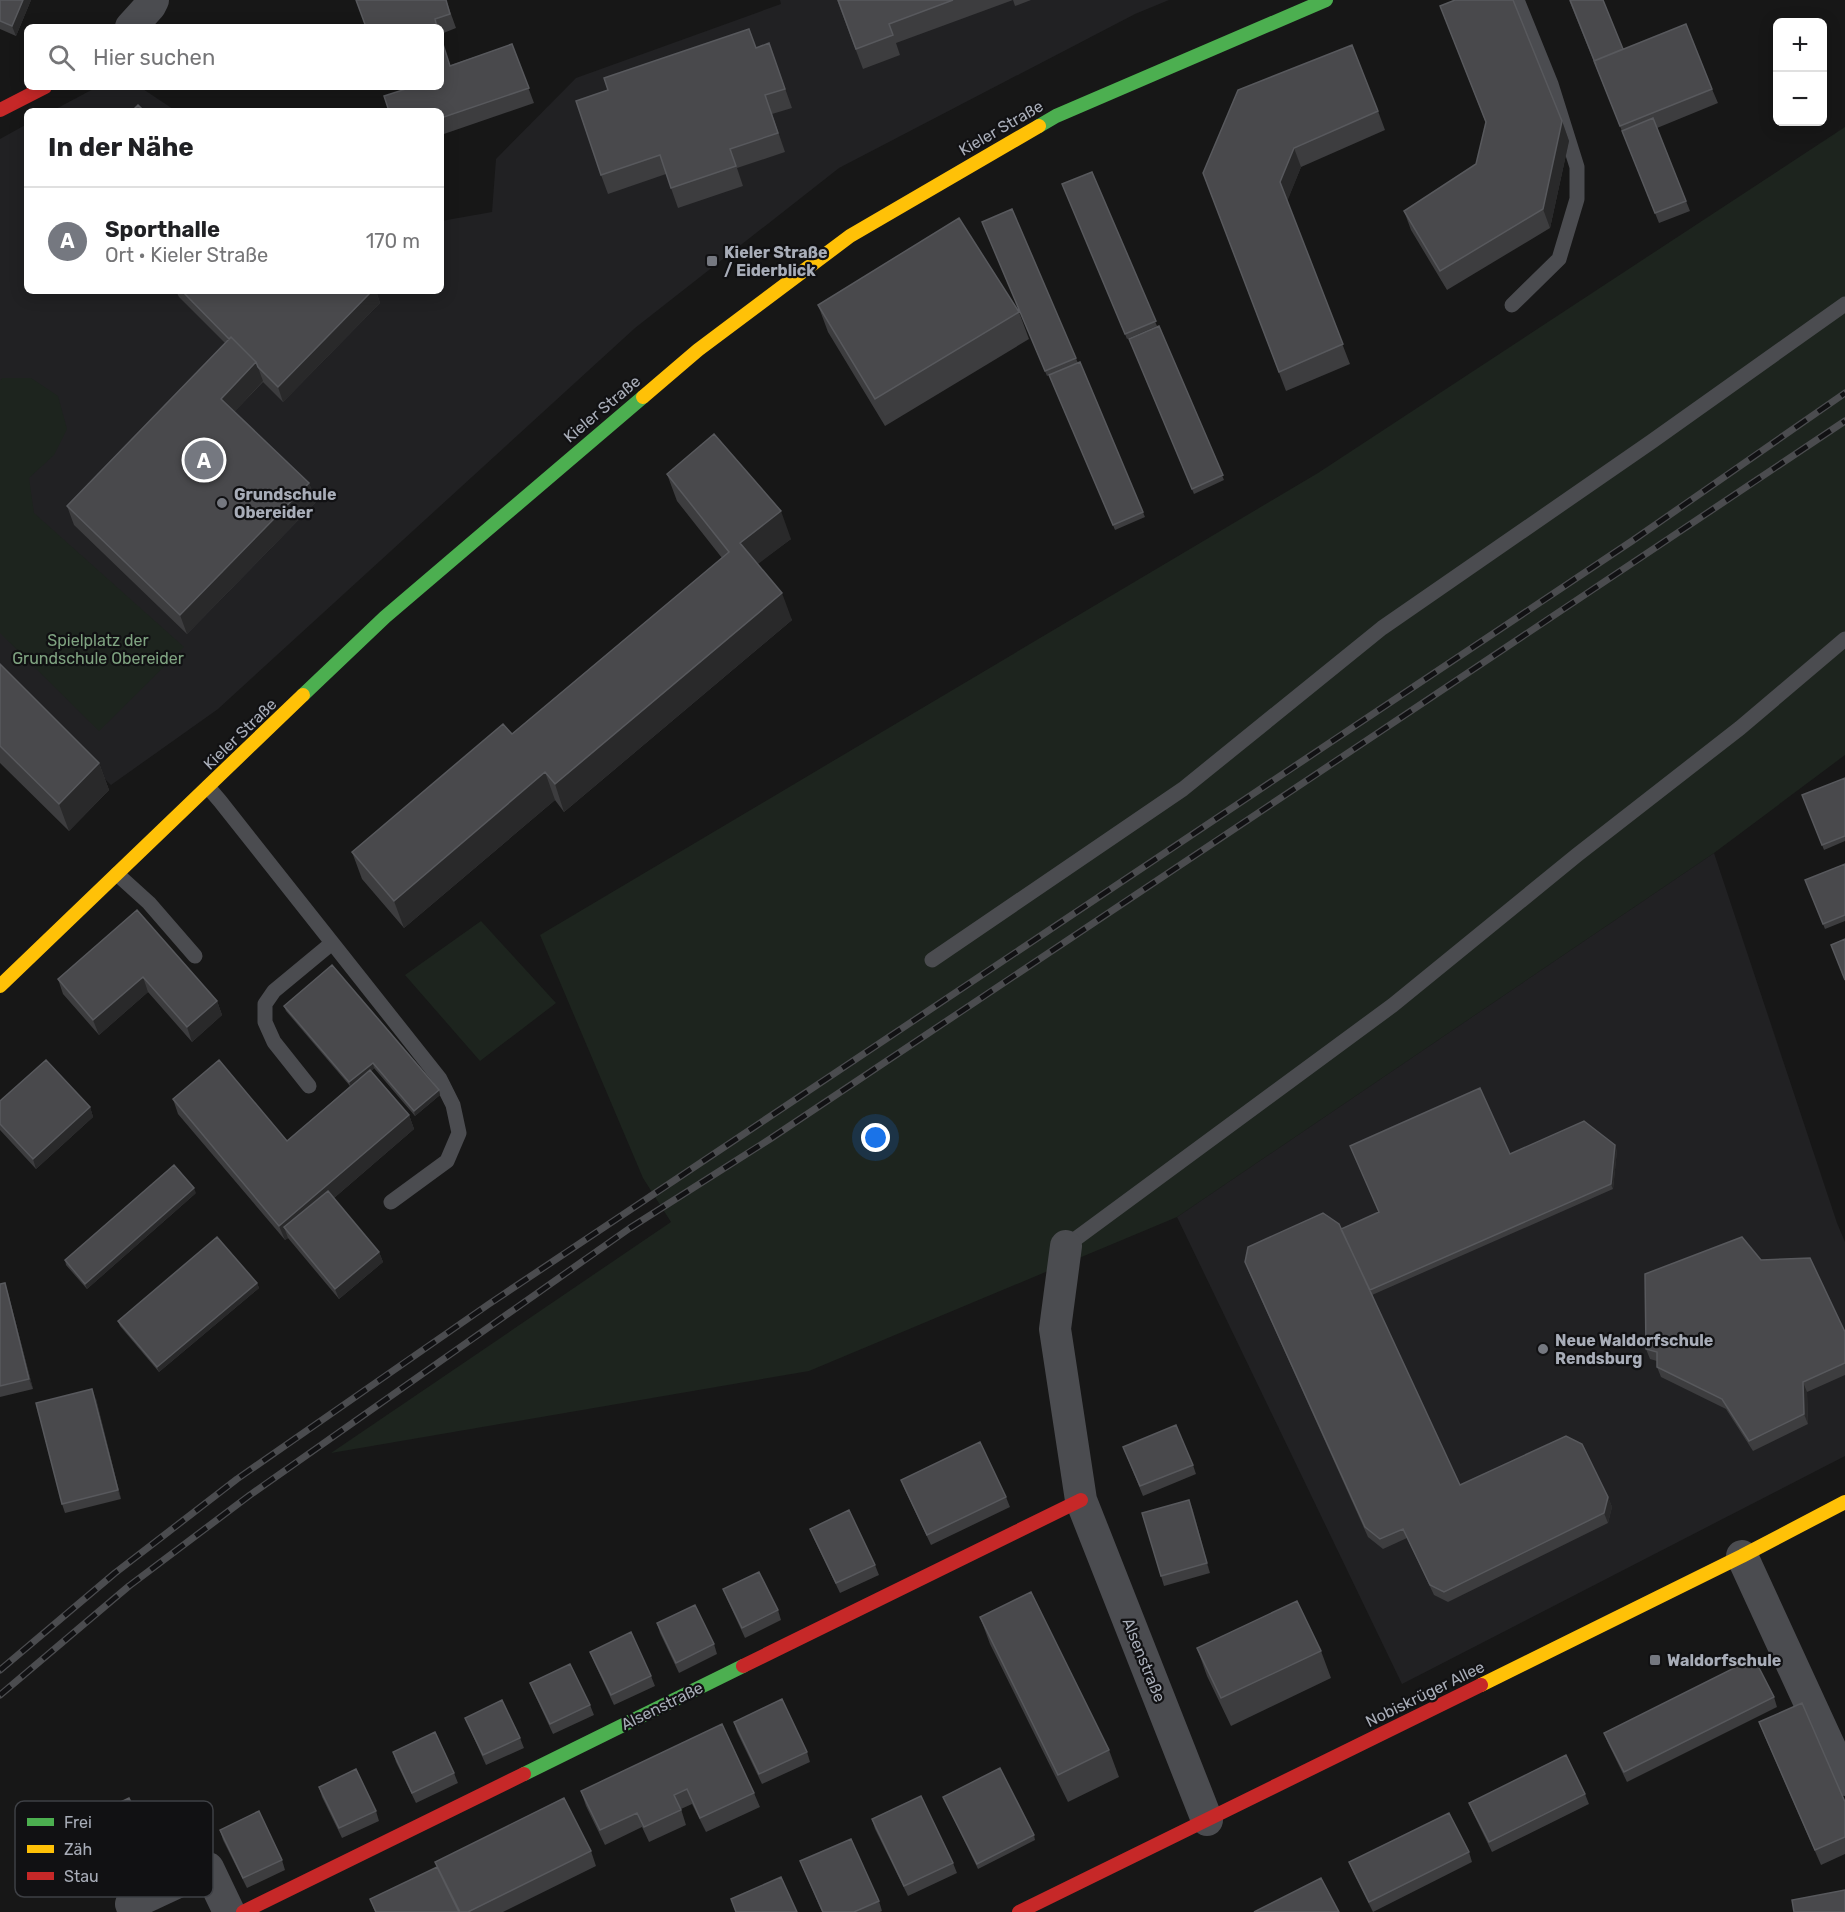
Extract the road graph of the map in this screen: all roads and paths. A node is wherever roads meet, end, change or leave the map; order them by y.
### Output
1 (153, 0) edge
2 (1326, 0) edge
3 (1517, 0) edge
4 (134, 24) edge
5 (39, 90) edge
6 (0, 110) edge
7 (1845, 304) edge
8 (1512, 305) dead end
9 (1845, 639) edge
10 (208, 787) junction
11 (117, 874) junction
12 (332, 944) junction
13 (195, 956) dead end
14 (932, 960) dead end
15 (0, 986) edge
16 (309, 1086) dead end
17 (391, 1202) dead end
18 (1066, 1246) joint
19 (1081, 1500) junction
20 (1845, 1502) edge
21 (1742, 1556) junction
22 (1845, 1780) edge
23 (1207, 1820) junction
24 (213, 1878) edge
25 (146, 1897) edge
26 (134, 1912) edge
27 (229, 1912) edge
28 (243, 1912) edge
29 (1018, 1912) edge

1 - 4 street
2 - 10 street, Kieler Straße
3 - 8 lane
5 - 6 street
7 - 14 lane
9 - 18 lane
10 - 11 street, Kieler Straße
10 - 12 lane
11 - 13 lane
11 - 15 street, Kieler Straße
12 - 16 lane
12 - 17 lane
18 - 19 street, Alsenstraße
19 - 23 street, Alsenstraße
19 - 28 street, Alsenstraße
20 - 21 street, Nobiskrüger Allee
21 - 22 street
21 - 23 street, Nobiskrüger Allee
23 - 29 street, Nobiskrüger Allee
24 - 27 street
25 - 26 street

